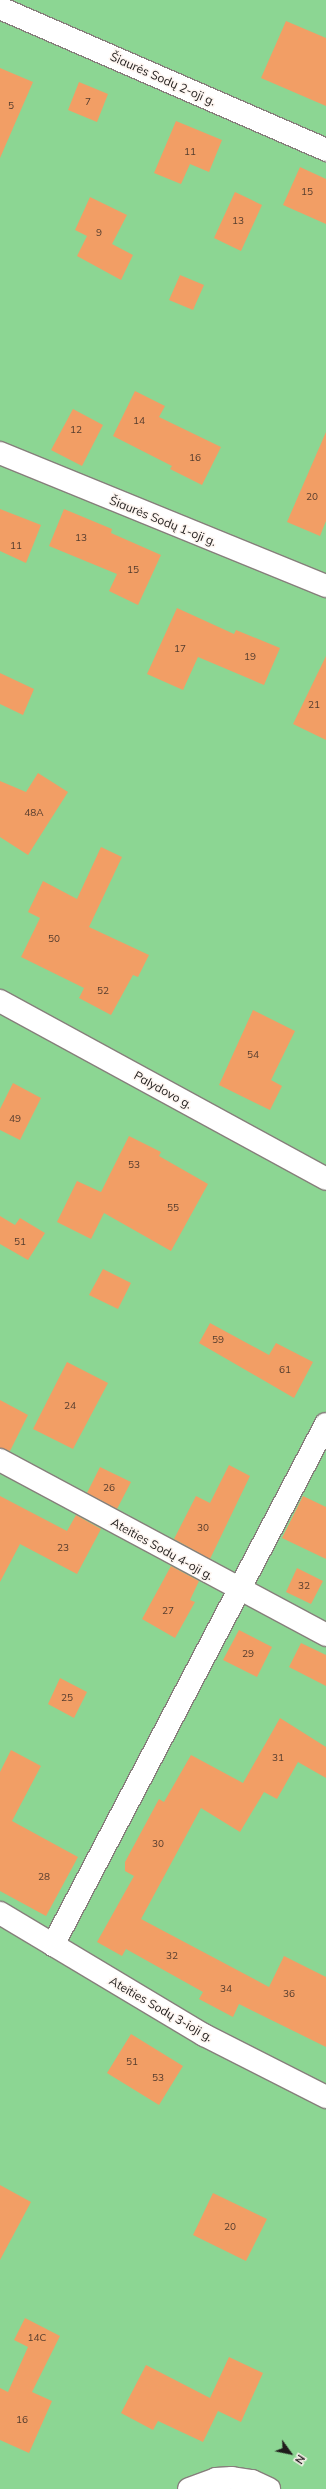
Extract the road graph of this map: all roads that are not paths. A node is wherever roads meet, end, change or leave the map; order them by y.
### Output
1 (0, 8) edge
2 (326, 150) edge
3 (0, 453) edge
4 (326, 586) edge
5 (0, 1001) edge
6 (326, 1179) edge
7 (326, 1424) edge
8 (0, 1460) edge
9 (241, 1592) junction
10 (326, 1635) edge
11 (0, 1913) edge
12 (53, 1945) junction
13 (326, 2097) edge
14 (189, 2489) edge
15 (269, 2489) edge

1 - 2 street, Šiaurės Sodų 2-oji g.
3 - 4 street, Šiaurės Sodų 1-oji g.
5 - 6 street, Palydovo g.
7 - 9 street
8 - 9 street, Ateities Sodų 4-oji g.
9 - 10 street, Ateities Sodų 4-oji g.
9 - 12 street
11 - 12 street, Ateities Sodų 3-ioji g.
12 - 13 street, Ateities Sodų 3-ioji g.
14 - 15 street

